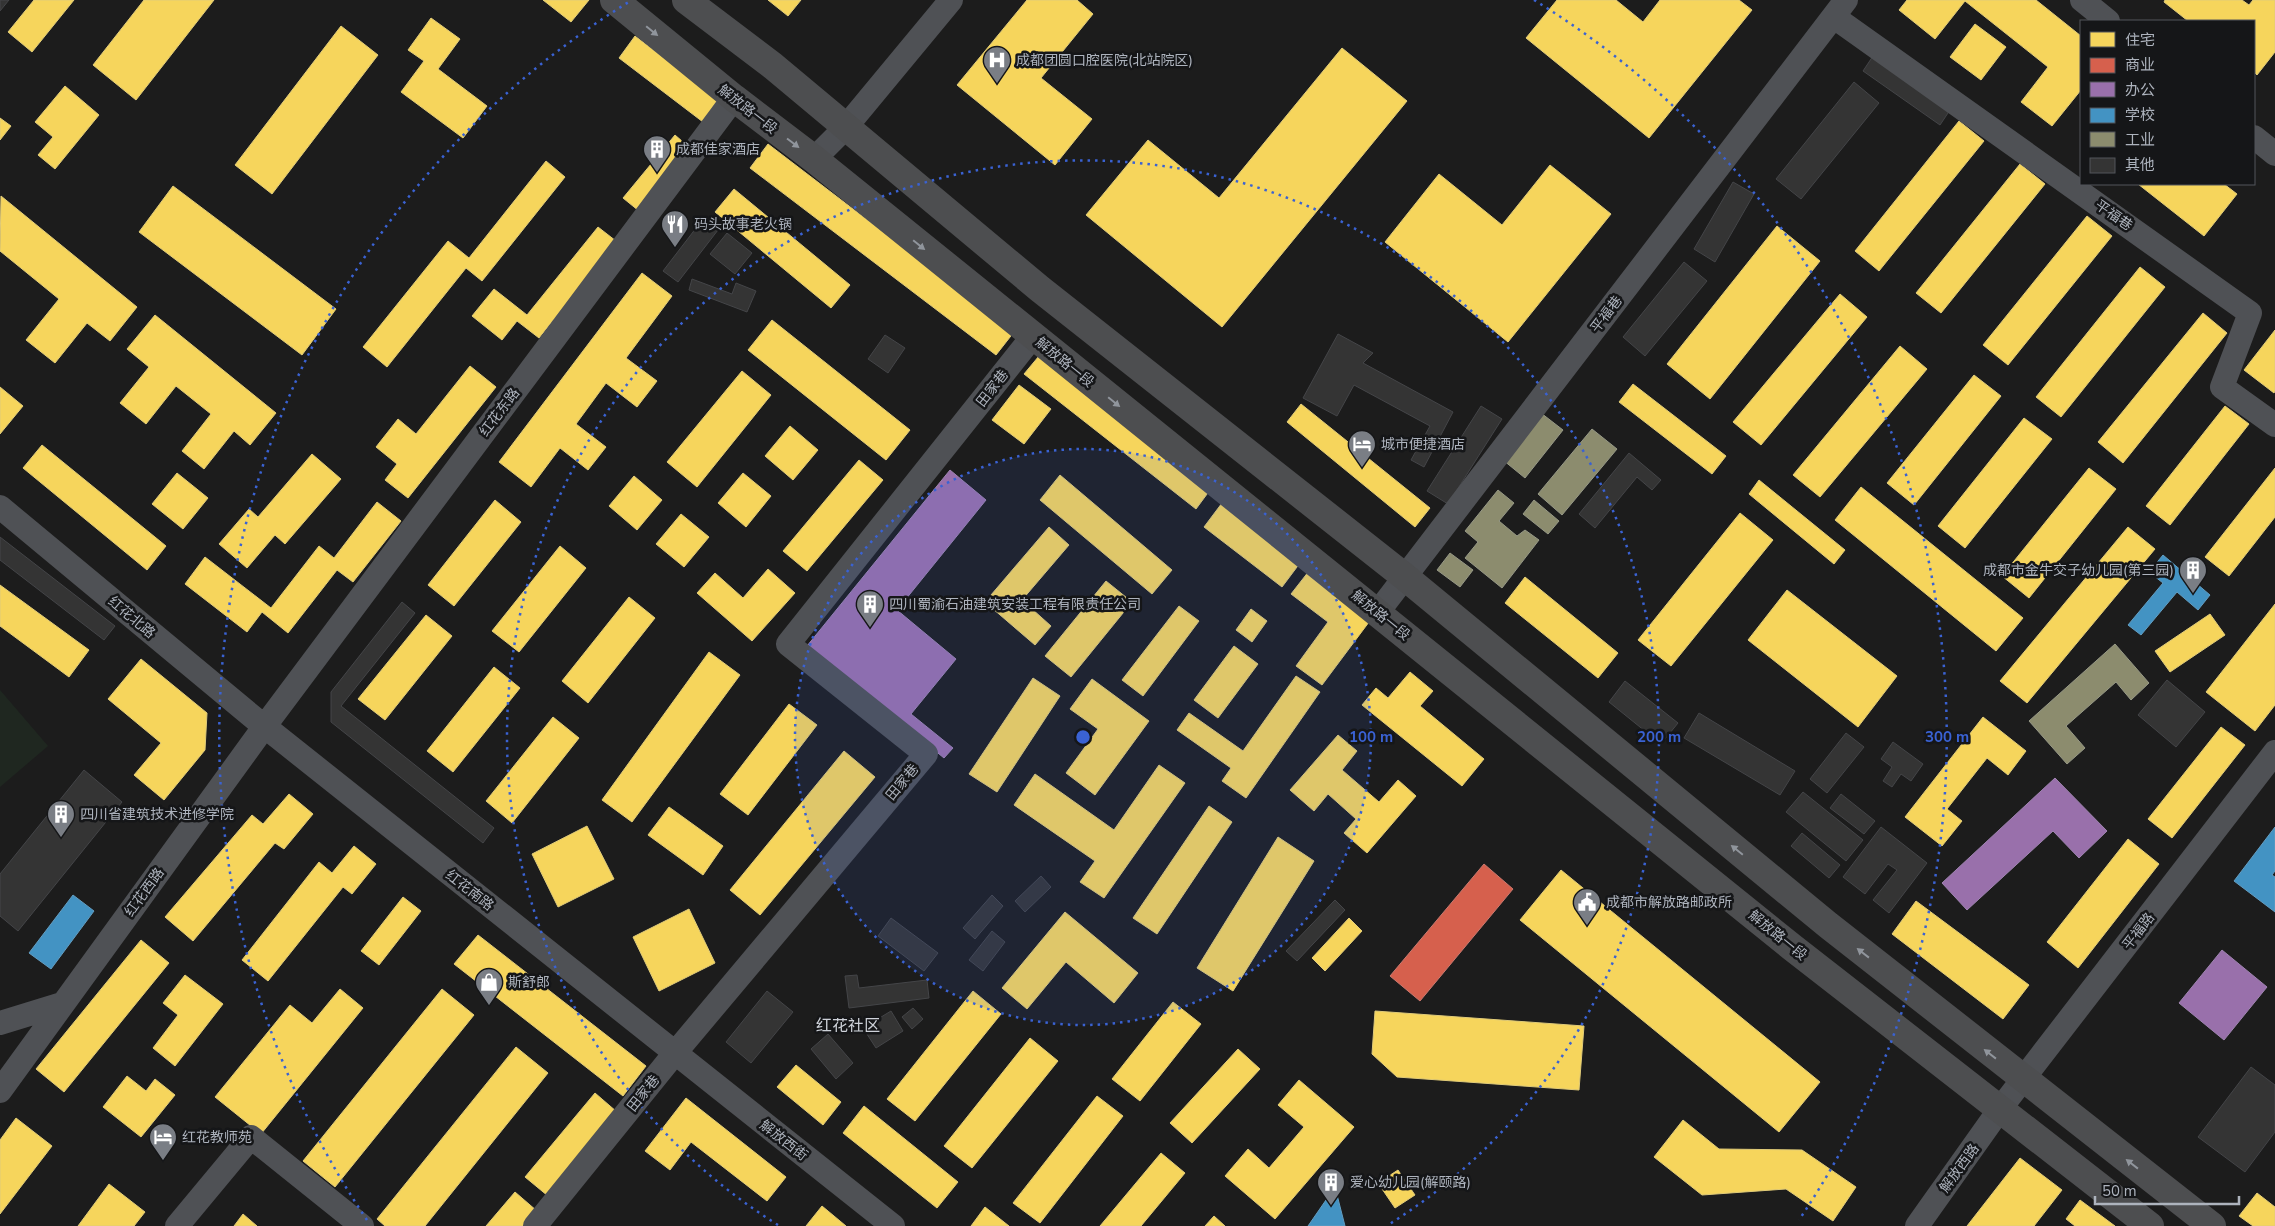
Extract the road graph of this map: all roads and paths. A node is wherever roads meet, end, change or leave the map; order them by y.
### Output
1 (614, 0) edge
2 (686, 0) edge
3 (951, 0) edge
4 (2082, 0) edge
5 (1840, 8) edge
6 (2107, 20) edge
7 (734, 98) junction
8 (845, 128) junction
9 (2255, 138) edge
10 (2275, 154) edge
11 (814, 159) junction
12 (1033, 336) junction
13 (2275, 425) edge
14 (0, 507) edge
15 (1405, 577) junction
16 (1378, 612) junction
17 (264, 727) junction
18 (2275, 752) edge
19 (62, 1004) junction
20 (0, 1022) edge
21 (675, 1053) junction
22 (2023, 1080) junction
23 (0, 1091) edge
24 (2000, 1109) junction
25 (177, 1226) edge
26 (362, 1226) edge
27 (535, 1226) edge
28 (893, 1226) edge
29 (1917, 1226) edge
30 (2150, 1226) edge
31 (2212, 1226) edge

1 -> 7 main road, 解放路一段
2 - 8 main road
3 - 8 street
4 - 6 street
5 - 13 street, 平福巷
5 - 15 street, 平福巷
7 -> 11 main road, 解放路一段
7 - 17 street, 红花东路
8 - 11 street
8 - 15 main road
9 - 10 street
11 -> 12 main road, 解放路一段
12 -> 16 main road, 解放路一段
12 - 21 street, 田家巷
14 - 17 street, 红花北路
15 - 16 street, 平福巷
22 -> 15 main road
16 - 24 main road, 解放路一段
17 - 19 street, 红花西路
17 - 21 street, 红花南路
18 - 22 street, 平福路
19 - 20 street
19 - 23 street, 红花西路
21 - 27 street, 田家巷
21 - 28 street, 解放西街
22 - 24 street, 平福路
31 -> 22 main road
24 - 29 street, 解放西路
24 - 30 main road, 解放路一段
25 - 26 street

